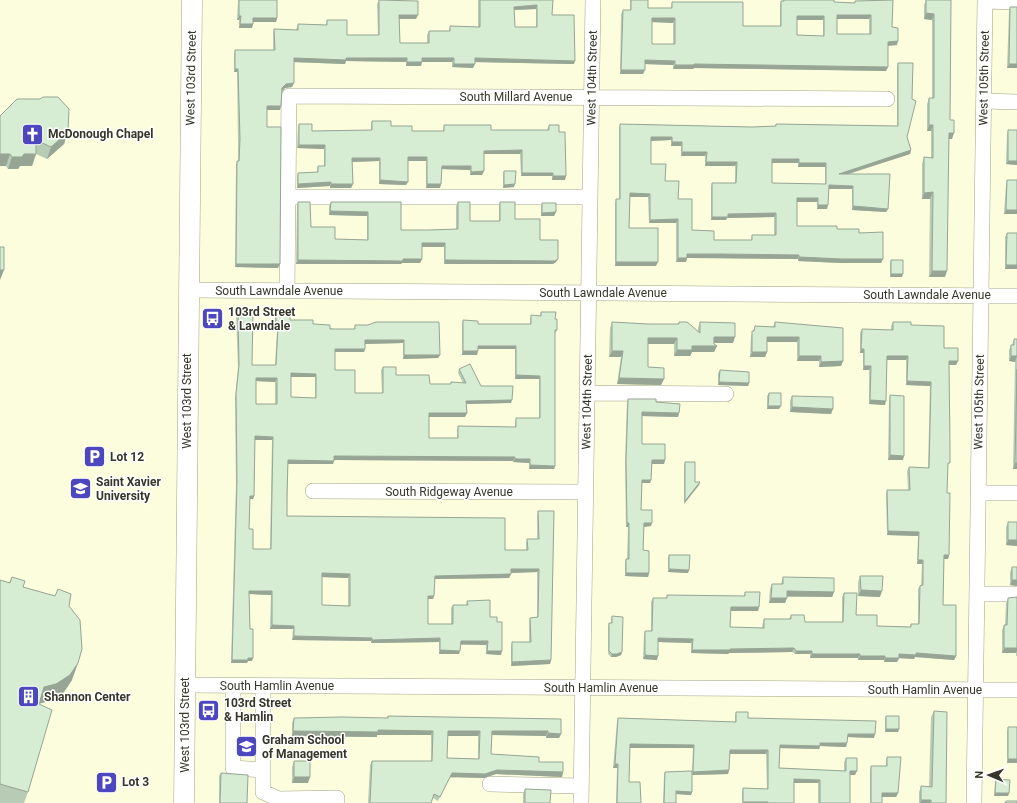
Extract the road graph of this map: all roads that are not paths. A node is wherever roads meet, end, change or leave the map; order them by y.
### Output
1 (192, 0) edge
2 (593, 0) edge
3 (985, 1) edge
4 (1017, 2) edge
5 (592, 97) junction
6 (887, 99) dead end
7 (984, 101) junction
8 (1017, 102) edge
9 (288, 197) junction
10 (590, 197) junction
11 (188, 290) junction
12 (287, 291) junction
13 (589, 293) junction
14 (981, 296) junction
15 (1017, 296) edge
16 (587, 393) junction
17 (726, 394) dead end
18 (313, 492) dead end
19 (586, 492) junction
20 (978, 493) junction
21 (1017, 493) edge
22 (977, 594) junction
23 (1017, 594) edge
24 (185, 685) junction
25 (233, 686) junction
26 (263, 686) junction
27 (583, 688) junction
28 (975, 690) junction
29 (1017, 690) edge
30 (263, 770) junction
31 (490, 784) dead end
32 (581, 786) junction
33 (301, 801) edge
34 (184, 803) edge
35 (337, 803) edge
36 (581, 803) edge
37 (974, 803) edge

1 - 11 main road, West 103rd Street
2 - 5 street, West 104th Street
3 - 4 street
3 - 7 street, West 105th Street
5 - 6 street, South Millard Avenue
5 - 9 street, South Millard Avenue
5 - 10 street, West 104th Street
7 - 8 street
7 - 14 street, West 105th Street
9 - 10 street
9 - 12 street
10 - 13 street, West 104th Street
11 - 12 street, South Lawndale Avenue
11 - 24 main road, West 103rd Street
12 - 13 street, South Lawndale Avenue
13 - 14 street, South Lawndale Avenue
13 - 16 street, West 104th Street
14 - 15 street, South Lawndale Avenue
14 - 20 street, West 105th Street
16 - 17 street
16 - 19 street, West 104th Street
18 - 19 street, South Ridgeway Avenue
19 - 27 street, West 104th Street
20 - 21 street
20 - 22 street, West 105th Street
22 - 23 street
22 - 28 street, West 105th Street
24 - 25 street, South Hamlin Avenue
24 - 34 main road, West 103rd Street
25 - 26 street, South Hamlin Avenue
25 - 30 street
26 - 27 street, South Hamlin Avenue
26 - 30 street
27 - 28 street, South Hamlin Avenue
27 - 32 street, West 104th Street
28 - 29 street, South Hamlin Avenue
28 - 37 street, West 105th Street
30 - 33 street
31 - 32 street
32 - 36 street, West 104th Street
33 - 35 street

